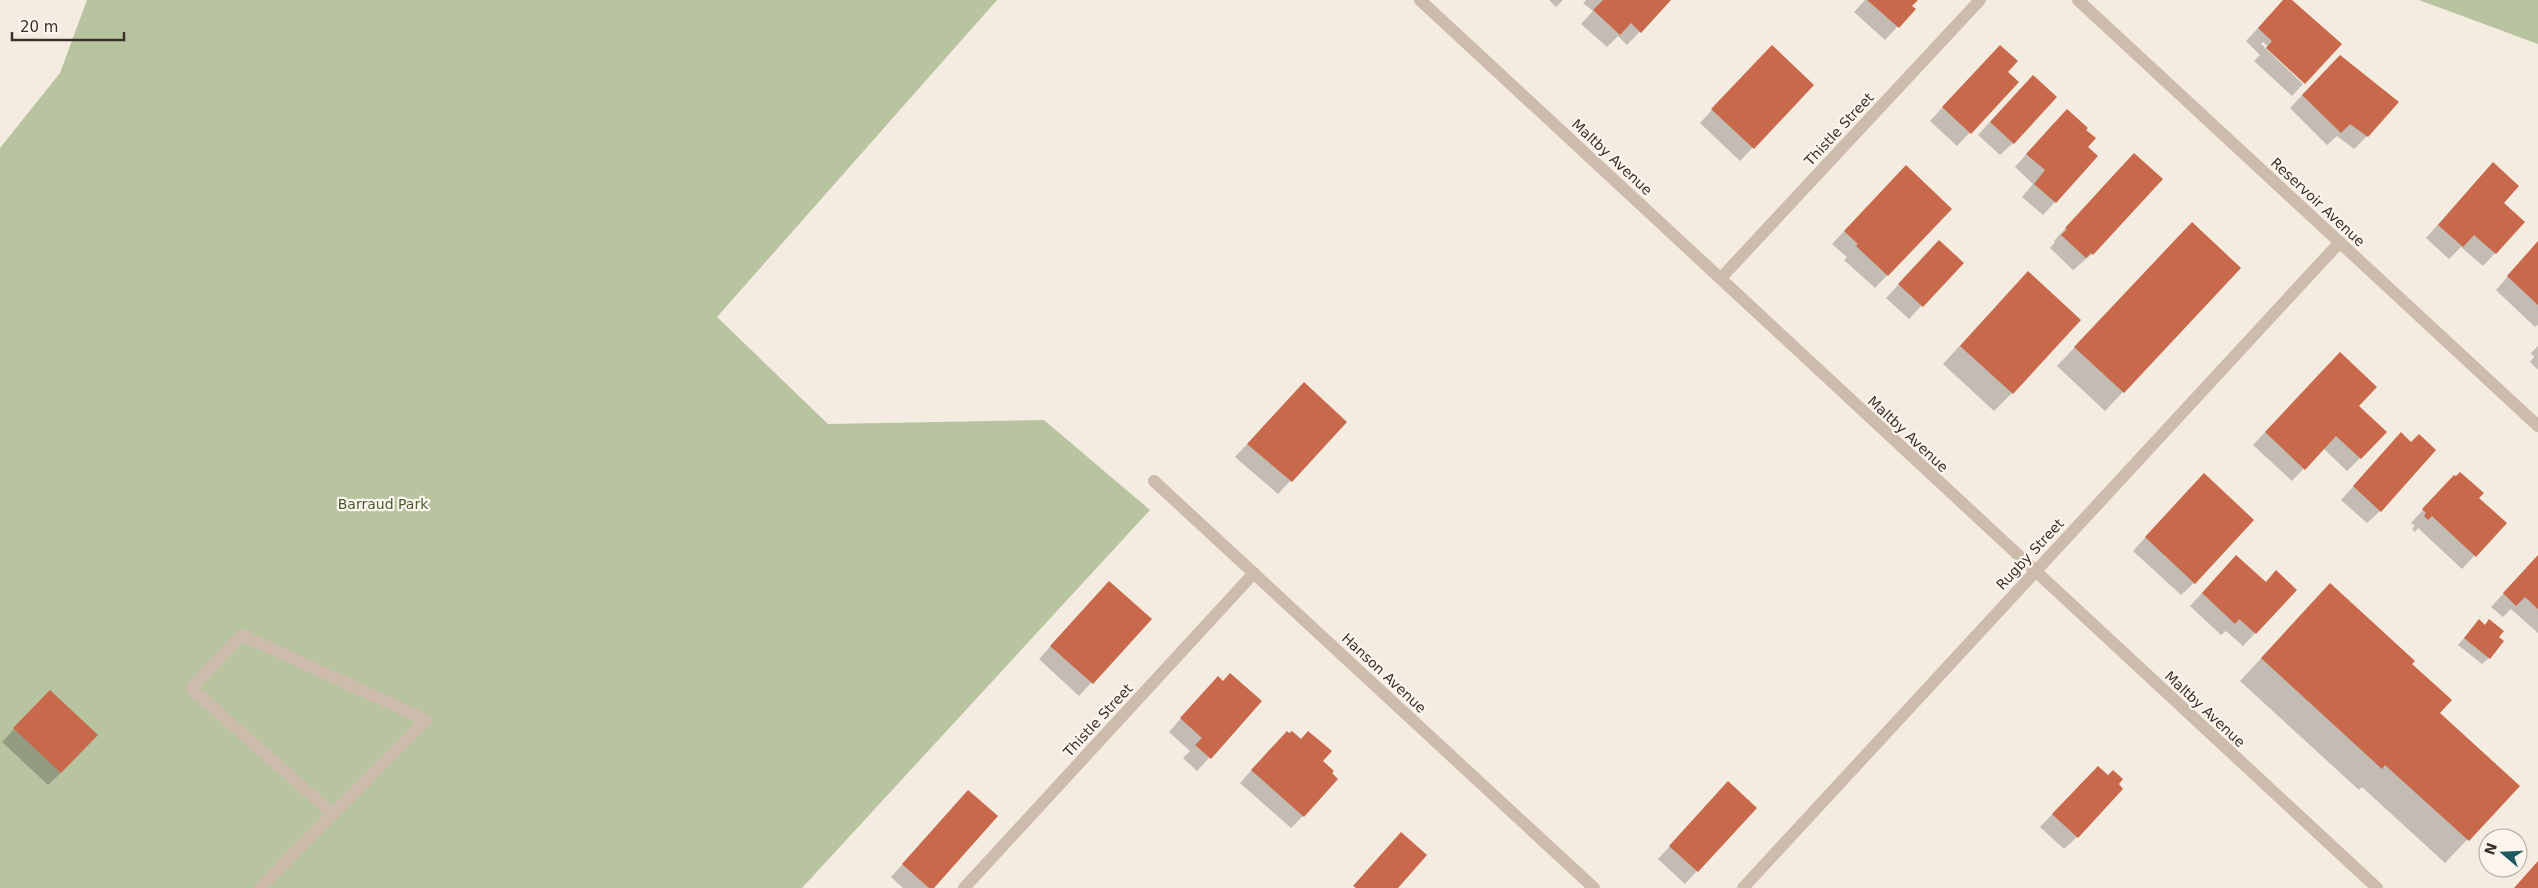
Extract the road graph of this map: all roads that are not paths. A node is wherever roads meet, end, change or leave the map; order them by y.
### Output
1 (1420, 0) edge
2 (1980, 0) edge
3 (2078, 0) edge
4 (2340, 242) junction
5 (1721, 278) junction
6 (2538, 426) edge
7 (1154, 481) dead end
8 (2033, 572) junction
9 (1254, 573) junction
10 (333, 814) junction
11 (260, 888) edge
12 (964, 888) edge
13 (1594, 888) edge
14 (1743, 888) edge
15 (2377, 888) edge

1 - 5 street, Maltby Avenue
2 - 5 street, Thistle Street
3 - 4 street, Reservoir Avenue
4 - 6 street, Reservoir Avenue
4 - 8 street, Rugby Street
5 - 8 street, Maltby Avenue
7 - 9 street, Hanson Avenue
8 - 14 street, Rugby Street
8 - 15 street, Maltby Avenue
9 - 12 street, Thistle Street
9 - 13 street, Hanson Avenue
10 - 10 street
10 - 11 street

